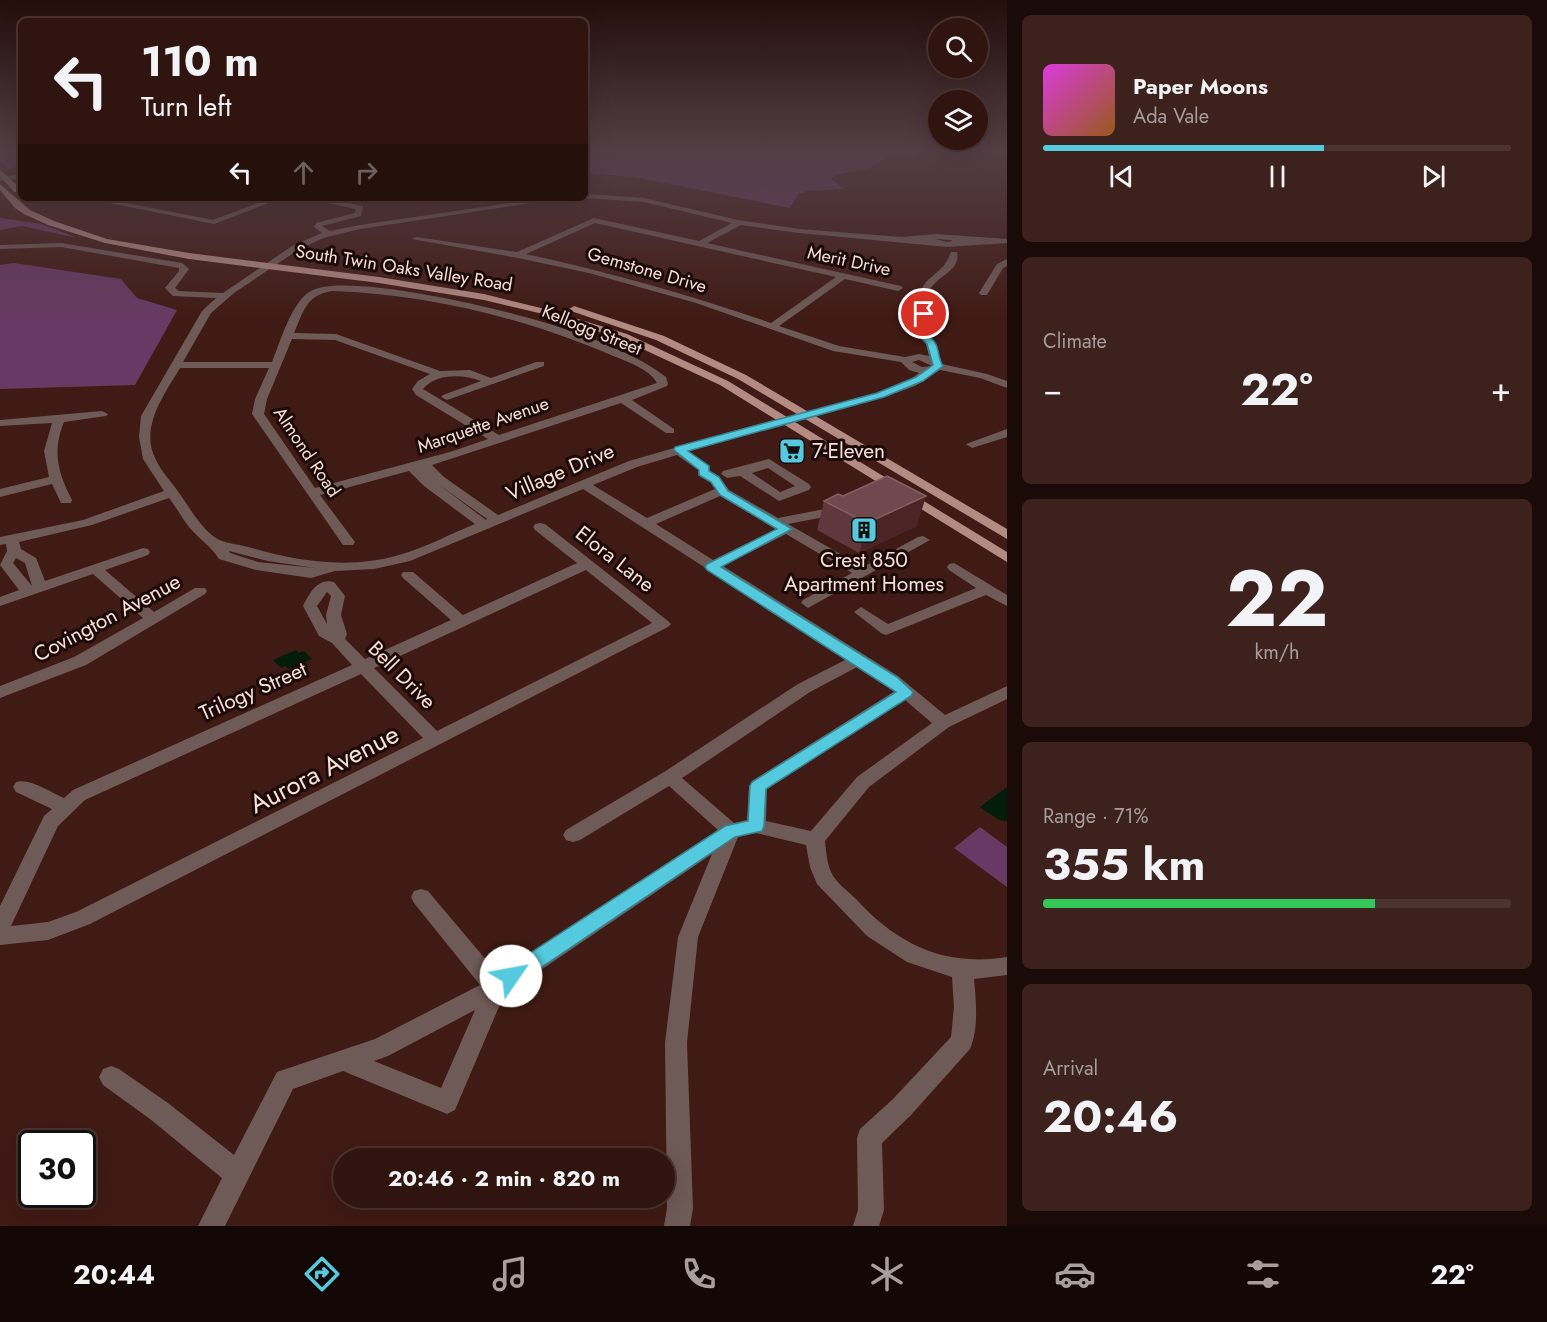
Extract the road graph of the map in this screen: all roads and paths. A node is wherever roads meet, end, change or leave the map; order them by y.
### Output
1 (20, 207) edge
2 (40, 207) edge
3 (137, 207) edge
4 (253, 207) edge
5 (356, 207) edge
6 (501, 207) edge
7 (680, 207) edge
8 (745, 223) junction
9 (328, 234) junction
10 (416, 239) dead end
11 (712, 241) junction
12 (935, 241) junction
13 (1007, 241) edge
14 (956, 242) junction
15 (0, 247) edge
16 (954, 254) junction
17 (518, 255) junction
18 (274, 262) junction
19 (1007, 262) edge
20 (843, 276) junction
21 (994, 277) junction
22 (1007, 280) edge
23 (325, 288) joint
24 (898, 288) dead end
25 (984, 292) dead end
26 (225, 296) junction
27 (771, 327) junction
28 (289, 336) junction
29 (926, 339) junction
30 (179, 362) junction
31 (276, 362) junction
32 (909, 362) junction
33 (540, 364) dead end
34 (934, 366) junction
35 (438, 374) junction
36 (490, 381) junction
37 (663, 384) joint
38 (1007, 385) edge
39 (447, 397) dead end
40 (622, 398) junction
41 (102, 414) dead end
42 (803, 415) junction
43 (59, 419) junction
44 (783, 421) junction
45 (0, 423) edge
46 (670, 431) dead end
47 (1007, 434) edge
48 (497, 439) junction
49 (972, 444) dead end
50 (683, 448) junction
51 (418, 466) junction
52 (742, 472) dead end
53 (55, 479) junction
54 (721, 481) junction
55 (585, 485) junction
56 (172, 492) junction
57 (0, 493) edge
58 (312, 493) junction
59 (66, 500) dead end
60 (835, 511) edge
61 (492, 523) junction
62 (645, 524) junction
63 (540, 526) dead end
64 (781, 526) junction
65 (1007, 535) edge
66 (923, 540) dead end
67 (348, 542) dead end
68 (9, 544) edge
69 (143, 552) dead end
70 (1007, 558) edge
71 (588, 564) junction
72 (334, 567) junction
73 (711, 567) junction
74 (954, 567) dead end
75 (94, 568) junction
76 (33, 569) junction
77 (863, 573) junction
78 (14, 575) junction
79 (408, 575) dead end
80 (328, 585) junction
81 (33, 589) junction
82 (987, 589) junction
83 (200, 591) dead end
84 (0, 602) edge
85 (1007, 602) edge
86 (808, 603) dead end
87 (333, 609) junction
88 (314, 612) junction
89 (861, 612) dead end
90 (153, 619) junction
91 (461, 621) junction
92 (663, 624) joint
93 (337, 640) junction
94 (860, 660) junction
95 (362, 666) junction
96 (0, 692) edge
97 (906, 692) junction
98 (1007, 692) edge
99 (944, 723) junction
100 (436, 741) junction
101 (670, 777) junction
102 (22, 786) dead end
103 (66, 807) junction
104 (756, 826) junction
105 (731, 831) junction
106 (573, 835) dead end
107 (815, 839) junction
108 (421, 897) dead end
109 (0, 927) edge
110 (0, 936) edge
111 (1007, 966) edge
112 (962, 971) junction
113 (496, 988) junction
114 (343, 1060) junction
115 (111, 1077) dead end
116 (237, 1174) junction
117 (211, 1226) edge
118 (677, 1226) edge
119 (866, 1226) edge

1 - 18 main road, South Twin Oaks Valley Road
2 - 18 main road, South Twin Oaks Valley Road
3 - 4 street
5 - 9 street
6 - 9 street, Village Drive
7 - 8 street
8 - 11 street
8 - 11 street
8 - 12 street
9 - 18 street, Village Drive
10 - 17 street, Gemstone Drive
11 - 17 street, Merit Drive
11 - 20 street, Merit Drive
12 - 14 street
12 - 16 street
13 - 14 street
14 - 16 street
15 - 26 street
16 - 29 street
17 - 27 street, Gemstone Drive
18 - 26 street, Village Drive
18 - 42 main road, South Twin Oaks Valley Road
18 - 44 main road, South Twin Oaks Valley Road
19 - 21 street
20 - 24 street, Merit Drive
20 - 27 street
21 - 22 street
21 - 25 street
23 - 28 street, Almond Road
23 - 37 street, Kellogg Street
26 - 30 street, Village Drive
27 - 32 street, Gemstone Drive
28 - 31 street, Almond Road
28 - 35 street
29 - 32 street, Village Drive
29 - 34 street
30 - 31 street
30 - 56 street, Village Drive
31 - 58 street, Almond Road
32 - 34 street, Gemstone Drive
32 - 42 street, Village Drive
33 - 36 street
34 - 38 street, Gemstone Drive
34 - 42 street, Village Drive
35 - 36 street
35 - 48 street
36 - 39 street
37 - 40 street, Marquette Avenue
40 - 46 street
40 - 48 street, Marquette Avenue
41 - 43 street
42 - 44 street, Village Drive
42 - 65 main road, South Twin Oaks Valley Road
43 - 45 street
43 - 53 street
44 - 50 street, Village Drive
44 - 70 main road, South Twin Oaks Valley Road
47 - 49 street
48 - 51 street, Marquette Avenue
50 - 54 street
50 - 55 street, Village Drive
51 - 58 street, Marquette Avenue
51 - 61 street
52 - 54 street
53 - 57 street
53 - 59 street
54 - 62 street
54 - 64 street
55 - 61 street, Village Drive
55 - 62 street
56 - 68 street
56 - 72 street, Village Drive
58 - 67 street, Almond Road
60 - 64 street
61 - 72 street, Village Drive
62 - 73 street
63 - 71 street, Elora Lane
64 - 73 street
64 - 77 street
66 - 77 street
68 - 76 street
68 - 78 street
69 - 75 street
71 - 91 street, Trilogy Street
71 - 92 street, Elora Lane
72 - 80 street
73 - 94 street
74 - 82 street
75 - 81 street
75 - 90 street
76 - 78 street
76 - 81 street
77 - 86 street
78 - 81 street
79 - 91 street
80 - 87 street, Bell Drive
80 - 88 street
81 - 84 street
82 - 85 street
82 - 89 street
83 - 90 street, Covington Avenue
87 - 88 street
87 - 93 street, Bell Drive
88 - 93 street, Bell Drive
90 - 96 street, Covington Avenue
91 - 95 street, Trilogy Street
92 - 100 street, Aurora Avenue
93 - 95 street, Bell Drive
94 - 97 street
94 - 101 street
95 - 100 street, Bell Drive
95 - 103 street, Trilogy Street
97 - 99 street
97 - 104 street
98 - 99 street
99 - 107 street
100 - 110 street, Aurora Avenue
101 - 105 street
101 - 106 street
102 - 103 street
103 - 109 street, Trilogy Street
104 - 105 street
104 - 107 street
105 - 113 street
105 - 118 street
107 - 112 street
108 - 113 street
111 - 112 street
112 - 119 street
113 - 114 street
113 - 114 street
114 - 116 street
115 - 116 street
116 - 117 street

